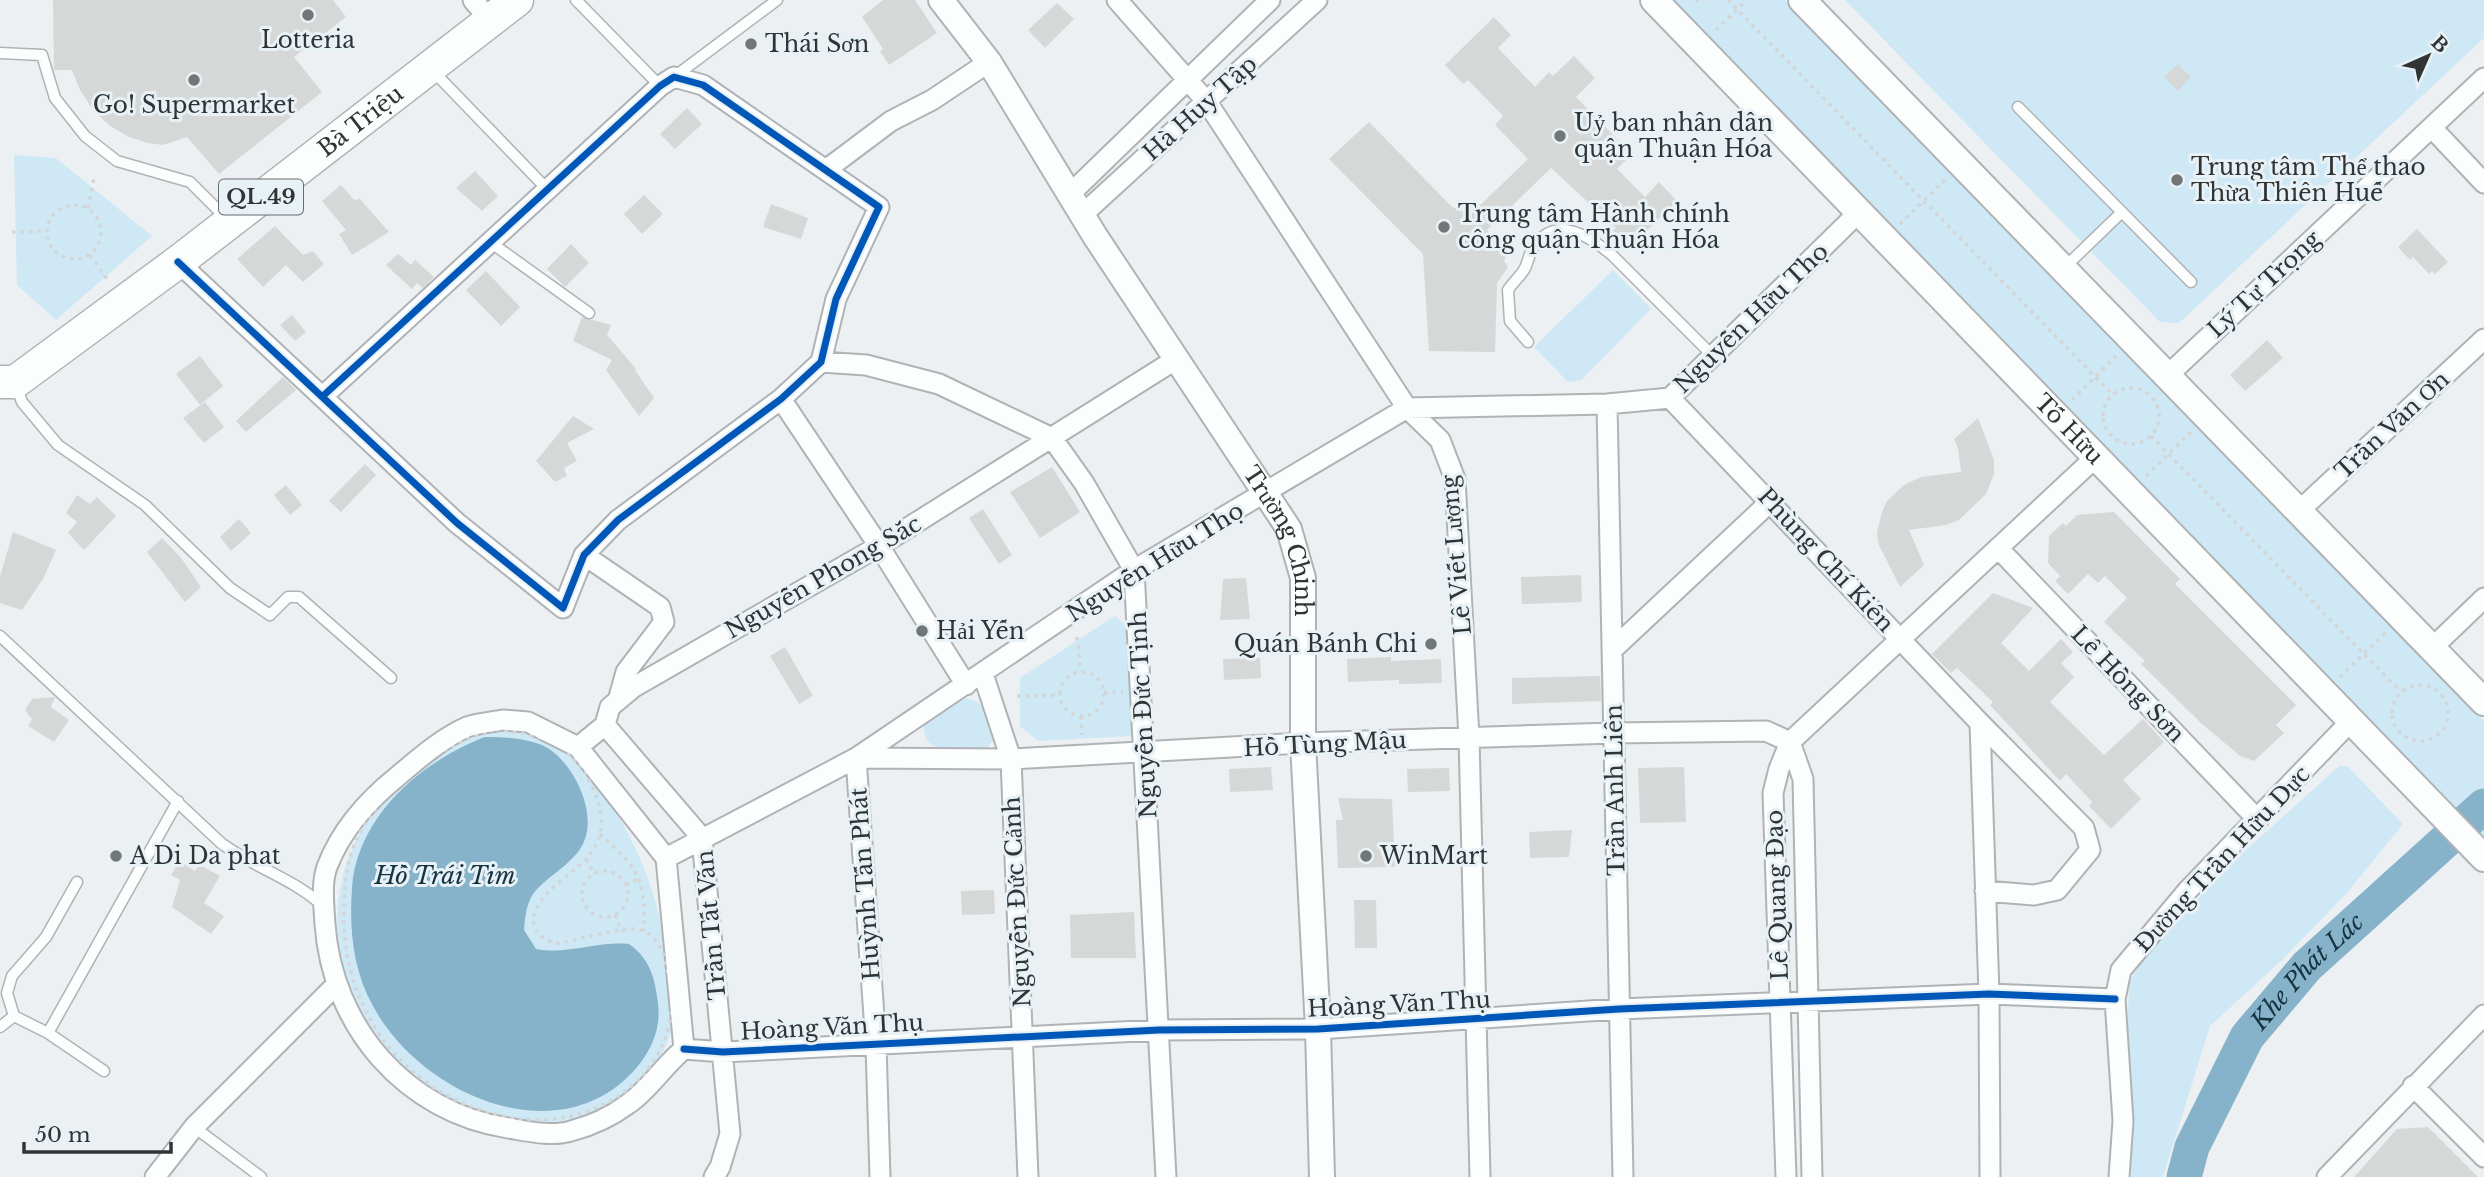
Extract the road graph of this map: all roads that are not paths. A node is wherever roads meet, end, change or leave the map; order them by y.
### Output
1 (517, 0) edge
2 (576, 0) edge
3 (777, 0) edge
4 (941, 0) edge
5 (1116, 0) edge
6 (1270, 0) edge
7 (1317, 0) edge
8 (1654, 0) edge
9 (1802, 0) edge
10 (481, 10) edge
11 (0, 53) edge
12 (989, 62) junction
13 (429, 67) junction
14 (1188, 78) junction
15 (2484, 78) edge
16 (667, 81) junction
17 (1207, 102) junction
18 (2018, 107) dead end
19 (2432, 128) junction
20 (827, 169) junction
21 (2484, 183) edge
22 (547, 189) junction
23 (1076, 204) junction
24 (1860, 212) junction
25 (2122, 212) junction
26 (229, 221) junction
27 (490, 242) junction
28 (178, 262) junction
29 (2063, 269) junction
30 (2191, 282) dead end
31 (589, 313) dead end
32 (2484, 339) edge
33 (1528, 342) dead end
34 (1713, 356) junction
35 (1178, 358) junction
36 (821, 362) junction
37 (2167, 376) junction
38 (8, 382) edge
39 (323, 396) junction
40 (1670, 398) junction
41 (781, 399) junction
42 (1607, 404) junction
43 (1407, 408) junction
44 (1052, 438) junction
45 (2098, 456) junction
46 (1267, 492) junction
47 (1771, 502) junction
48 (2300, 510) junction
49 (879, 546) junction
50 (1998, 548) junction
51 (584, 555) junction
52 (1134, 570) junction
53 (2484, 598) edge
54 (0, 636) edge
55 (1901, 639) junction
56 (2432, 648) junction
57 (1612, 650) junction
58 (983, 674) junction
59 (391, 678) dead end
60 (966, 685) junction
61 (619, 697) junction
62 (2484, 702) edge
63 (2352, 720) junction
64 (1980, 723) junction
65 (605, 725) junction
66 (1614, 733) junction
67 (1469, 738) junction
68 (1790, 742) junction
69 (1303, 743) junction
70 (578, 747) junction
71 (1146, 754) junction
72 (856, 758) junction
73 (1011, 760) junction
74 (178, 801) junction
75 (2258, 820) junction
76 (702, 838) junction
77 (2481, 855) edge
78 (666, 858) junction
79 (78, 882) dead end
80 (1986, 891) junction
81 (324, 907) junction
82 (337, 984) junction
83 (1989, 995) junction
84 (2115, 999) junction
85 (1807, 1002) junction
86 (1780, 1004) junction
87 (1619, 1009) junction
88 (2484, 1015) edge
89 (14, 1016) junction
90 (1477, 1019) junction
91 (0, 1027) edge
92 (1318, 1029) junction
93 (1159, 1030) junction
94 (48, 1033) junction
95 (1023, 1036) junction
96 (876, 1045) junction
97 (684, 1048) junction
98 (723, 1052) junction
99 (104, 1071) dead end
100 (2413, 1086) junction
101 (194, 1127) junction
102 (2484, 1157) edge
103 (155, 1177) edge
104 (261, 1177) edge
105 (714, 1177) edge
106 (880, 1177) edge
107 (1028, 1177) edge
108 (1166, 1177) edge
109 (1322, 1177) edge
110 (1479, 1177) edge
111 (1623, 1177) edge
112 (1786, 1177) edge
113 (1812, 1177) edge
114 (1990, 1177) edge
115 (2119, 1177) edge
116 (2327, 1177) edge

1 - 10 highway, Bà Triệu / QL.49
2 - 16 lane
3 - 16 lane
4 - 12 street, Trường Chinh
5 - 14 street, Lê Viết Lượng
6 - 14 street, Hà Huy Tập
7 - 17 street, Hà Huy Tập
8 - 24 main road, Tố Hữu
9 - 29 main road
10 - 13 highway, Bà Triệu / QL.49
11 - 26 lane
12 - 20 street
12 - 23 street, Trường Chinh
13 - 22 lane
13 - 26 highway, Bà Triệu / QL.49
14 - 17 street, Lê Viết Lượng
14 - 23 street, Hà Huy Tập
15 - 19 street, Lý Tự Trọng
16 - 20 street
16 - 22 street
17 - 23 street, Hà Huy Tập
17 - 43 street, Lê Viết Lượng
18 - 25 lane
19 - 21 street
19 - 37 street, Lý Tự Trọng
20 - 36 street
22 - 27 street
23 - 35 street, Trường Chinh
24 - 34 street, Nguyễn Hữu Thọ
24 - 45 main road, Tố Hữu
25 - 29 lane
25 - 30 lane
26 - 28 highway, Bà Triệu / QL.49
27 - 31 lane
27 - 39 street
28 - 38 highway, Bà Triệu / QL.49
28 - 39 street
29 - 37 main road
32 - 48 street, Trần Văn Ơn
33 - 34 lane
34 - 40 street, Nguyễn Hữu Thọ
35 - 44 street, Nguyễn Phong Sắc
35 - 46 street, Trường Chinh
36 - 41 street
36 - 44 street, Nguyễn Đức Tịnh
37 - 48 main road
38 - 59 lane
39 - 51 street
40 - 42 street, Nguyễn Hữu Thọ
40 - 47 street, Phùng Chí Kiên
41 - 49 street
41 - 51 street
42 - 43 street, Nguyễn Hữu Thọ
42 - 57 street, Trần Anh Liên
43 - 46 street, Nguyễn Hữu Thọ
43 - 67 street, Lê Viết Lượng
44 - 49 street, Nguyễn Phong Sắc
44 - 52 street, Nguyễn Đức Tịnh
45 - 50 street, Lê Quang Đạo
45 - 63 main road, Tố Hữu
46 - 52 street, Nguyễn Hữu Thọ
46 - 69 street, Trường Chinh
47 - 55 street, Phùng Chí Kiên
47 - 57 street
48 - 56 main road
49 - 60 street
49 - 61 street, Nguyễn Phong Sắc
50 - 55 street, Lê Quang Đạo
50 - 75 street, Lê Hồng Sơn
51 - 61 street
52 - 58 street, Nguyễn Hữu Thọ
52 - 71 street, Nguyễn Đức Tịnh
53 - 56 street
54 - 74 lane
55 - 64 street, Phùng Chí Kiên
55 - 68 street, Lê Quang Đạo
56 - 62 main road
57 - 66 street, Trần Anh Liên
58 - 60 street, Nguyễn Hữu Thọ
58 - 73 street, Nguyễn Đức Cảnh
60 - 72 street, Nguyễn Hữu Thọ
61 - 65 street
63 - 75 street, Đường Trần Hữu Dực
63 - 77 main road, Tố Hữu
64 - 80 street
64 - 80 street, Phùng Chí Kiên
65 - 70 street
65 - 76 street
66 - 67 street, Hồ Tùng Mậu
66 - 68 street, Hồ Tùng Mậu
66 - 87 street, Trần Anh Liên
67 - 69 street, Hồ Tùng Mậu
67 - 90 street, Lê Viết Lượng
68 - 85 street, Lê Quang Đạo
68 - 86 street, Lê Quang Đạo
69 - 71 street, Hồ Tùng Mậu
69 - 92 street, Trường Chinh
70 - 78 street
70 - 81 street
71 - 73 street, Hồ Tùng Mậu
71 - 93 street, Nguyễn Đức Tịnh
72 - 73 street, Hồ Tùng Mậu
72 - 76 street, Nguyễn Hữu Thọ
72 - 96 street, Huỳnh Tấn Phát
73 - 95 street, Nguyễn Đức Cảnh
74 - 81 lane
74 - 94 lane
75 - 84 street, Đường Trần Hữu Dực
76 - 78 street, Nguyễn Hữu Thọ
76 - 98 street, Trần Tất Văn
78 - 97 street
79 - 89 lane
80 - 83 street
81 - 82 street
82 - 97 street
82 - 101 street
83 - 84 street, Hoàng Văn Thụ
83 - 85 street, Hoàng Văn Thụ
83 - 114 street
84 - 115 street, Đường Trần Hữu Dực
85 - 86 street, Hoàng Văn Thụ
85 - 113 street, Lê Quang Đạo
86 - 87 street, Hoàng Văn Thụ
86 - 112 street, Lê Quang Đạo
87 - 90 street, Hoàng Văn Thụ
87 - 111 street, Trần Anh Liên
88 - 100 street
89 - 91 lane
89 - 94 lane
90 - 92 street, Hoàng Văn Thụ
90 - 110 street, Lê Viết Lượng
92 - 93 street, Hoàng Văn Thụ
92 - 109 street, Trường Chinh
93 - 95 street, Hoàng Văn Thụ
93 - 108 street, Nguyễn Đức Tịnh
94 - 99 lane
95 - 96 street, Hoàng Văn Thụ
95 - 107 street, Nguyễn Đức Cảnh
96 - 98 street, Hoàng Văn Thụ
96 - 106 street, Huỳnh Tấn Phát
97 - 98 street, Hoàng Văn Thụ
98 - 105 street, Trần Tất Văn
100 - 102 street
100 - 116 street
101 - 103 street
101 - 104 lane

